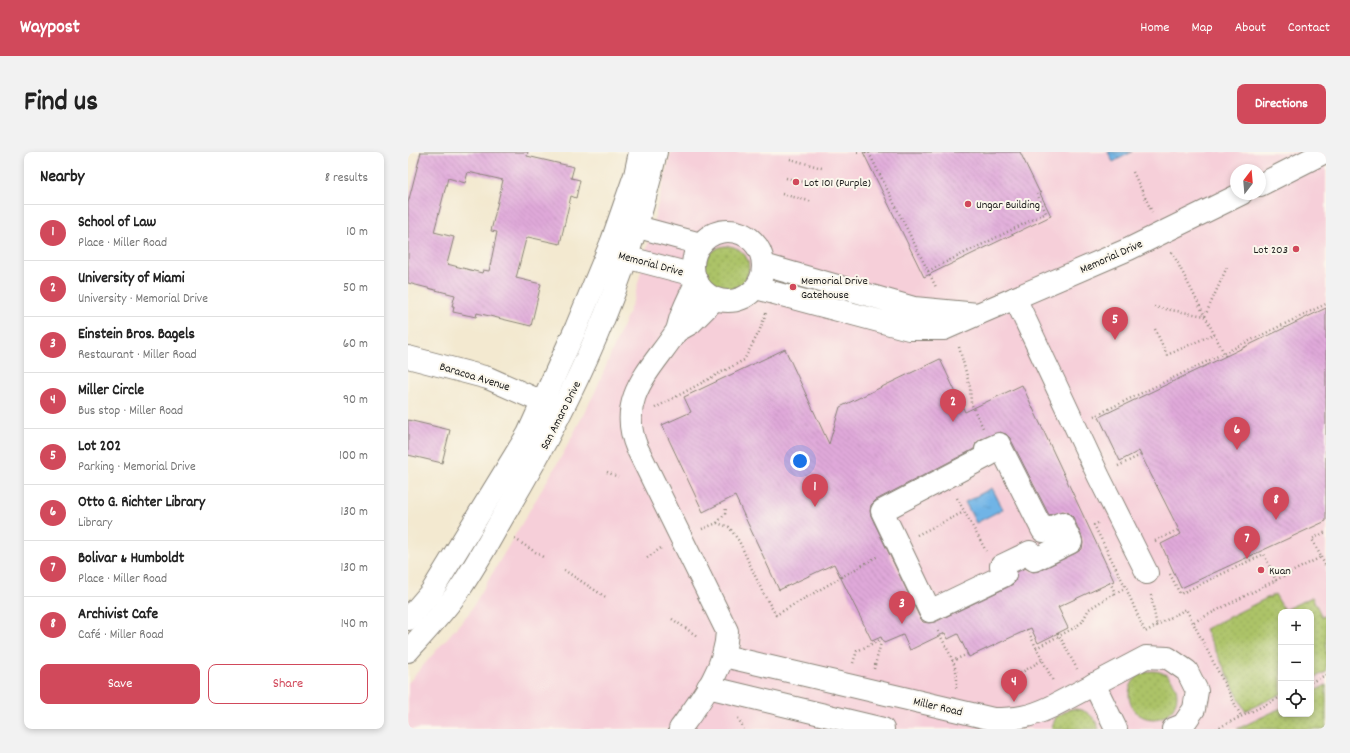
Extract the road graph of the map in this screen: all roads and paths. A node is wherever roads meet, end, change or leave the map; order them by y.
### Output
1 (656, 152) edge
2 (857, 152) edge
3 (861, 152) edge
4 (865, 152) edge
5 (870, 152) edge
6 (1326, 152) edge
7 (635, 156) edge
8 (790, 159) dead end
9 (822, 168) dead end
10 (1133, 172) dead end
11 (786, 178) dead end
12 (1266, 182) edge
13 (818, 185) dead end
14 (1044, 191) dead end
15 (782, 194) dead end
16 (1230, 199) edge
17 (813, 202) dead end
18 (1154, 216) dead end
19 (628, 224) junction
20 (701, 244) junction
21 (1171, 250) dead end
22 (618, 255) junction
23 (764, 265) junction
24 (1227, 266) dead end
25 (928, 271) junction
26 (696, 278) junction
27 (756, 288) junction
28 (1015, 298) junction
29 (716, 299) junction
30 (1326, 304) edge
31 (769, 305) dead end
32 (1154, 307) dead end
33 (948, 310) junction
34 (978, 314) junction
35 (1205, 316) junction
36 (1155, 329) dead end
37 (677, 331) junction
38 (1214, 334) junction
39 (959, 347) dead end
40 (1224, 353) junction
41 (408, 357) edge
42 (1226, 357) dead end
43 (543, 402) junction
44 (563, 411) junction
45 (649, 411) dead end
46 (1098, 423) dead end
47 (985, 430) dead end
48 (1141, 455) dead end
49 (1115, 459) dead end
50 (607, 472) dead end
51 (618, 477) dead end
52 (946, 478) junction
53 (726, 508) dead end
54 (964, 512) junction
55 (717, 523) junction
56 (1094, 525) dead end
57 (700, 530) dead end
58 (1178, 530) dead end
59 (1097, 532) junction
60 (1326, 532) edge
61 (1092, 535) dead end
62 (513, 537) dead end
63 (899, 544) junction
64 (661, 548) dead end
65 (1158, 548) dead end
66 (880, 555) dead end
67 (543, 557) dead end
68 (1321, 557) junction
69 (646, 558) dead end
70 (1326, 567) edge
71 (564, 570) dead end
72 (1148, 575) junction
73 (1000, 578) junction
74 (1276, 581) junction
75 (1110, 582) dead end
76 (1126, 588) junction
77 (1116, 593) junction
78 (607, 598) dead end
79 (408, 619) edge
80 (672, 619) dead end
81 (1194, 622) dead end
82 (936, 626) dead end
83 (1157, 627) dead end
84 (1027, 630) dead end
85 (1059, 634) junction
86 (697, 636) dead end
87 (1036, 648) junction
88 (408, 651) edge
89 (968, 654) dead end
90 (724, 656) junction
91 (1042, 660) junction
92 (952, 661) junction
93 (854, 663) dead end
94 (874, 669) dead end
95 (1077, 670) dead end
96 (1326, 675) edge
97 (1313, 681) edge
98 (1054, 683) dead end
99 (1094, 684) junction
100 (708, 687) junction
101 (956, 688) dead end
102 (1014, 696) dead end
103 (1278, 698) edge
104 (735, 712) dead end
105 (869, 727) edge
106 (680, 729) edge
107 (744, 729) edge
108 (1116, 729) edge
109 (1173, 729) edge
110 (1216, 729) edge

1 - 19 street, San Amaro Drive
2 - 3 path
4 - 5 path
5 - 25 path
6 - 12 street
7 - 19 street, San Amaro Drive
8 - 9 path
10 - 18 path
11 - 13 path
14 - 25 path
15 - 17 path
16 - 28 street, Memorial Drive
19 - 20 street
19 - 22 street, San Amaro Drive
20 - 23 street
20 - 26 street
21 - 35 path
22 - 26 street, Memorial Drive
22 - 43 street, San Amaro Drive
22 - 44 street, San Amaro Drive
23 - 27 street
23 - 33 street
24 - 35 path
25 - 33 path
26 - 29 street
26 - 37 street
27 - 29 street
27 - 34 street, Memorial Drive
28 - 34 street, Memorial Drive
28 - 72 street
29 - 37 street
30 - 40 path
31 - 45 path
32 - 35 path
33 - 34 street
35 - 38 path
36 - 38 path
37 - 90 street
38 - 40 path
39 - 47 path
40 - 42 path
40 - 46 path
41 - 43 street, Baracoa Avenue
43 - 44 street, Baracoa Avenue
43 - 79 street, San Amaro Drive
44 - 88 street, San Amaro Drive
48 - 49 path
50 - 51 path
52 - 54 path
52 - 63 street
52 - 73 street
53 - 55 path
54 - 63 path
54 - 73 path
55 - 57 path
55 - 66 path
56 - 59 path
58 - 65 path
59 - 61 path
59 - 76 path
60 - 68 path
62 - 67 path
63 - 73 street
64 - 69 path
68 - 70 path
68 - 74 path
71 - 78 path
72 - 74 path
72 - 76 path
72 - 83 path
74 - 81 path
75 - 77 path
76 - 77 path
77 - 85 path
80 - 86 path
82 - 92 path
84 - 87 path
85 - 87 path
85 - 95 path
87 - 91 path
89 - 92 path
90 - 99 street, Miller Road
90 - 100 street
91 - 98 path
91 - 102 path
92 - 101 path
93 - 94 path
96 - 97 path
99 - 108 street
99 - 109 street, Miller Road
100 - 105 street
100 - 106 street
103 - 110 path
104 - 107 path

